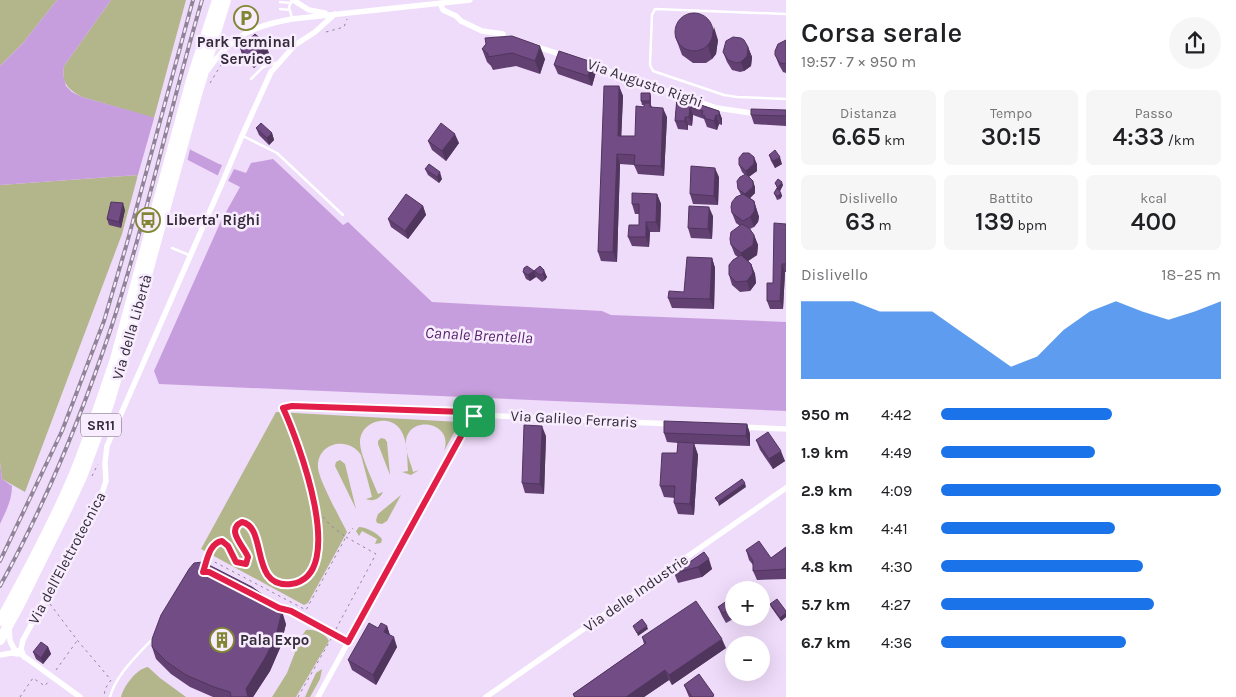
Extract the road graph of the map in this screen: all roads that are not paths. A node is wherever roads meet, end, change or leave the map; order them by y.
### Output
1 (210, 0) edge
2 (217, 0) edge
3 (226, 0) edge
4 (470, 0) edge
5 (292, 1) edge
6 (280, 2) dead end
7 (440, 3) junction
8 (302, 7) junction
9 (280, 8) dead end
10 (290, 10) junction
11 (333, 14) junction
12 (786, 14) edge
13 (292, 18) junction
14 (300, 18) junction
15 (503, 34) dead end
16 (526, 42) edge
17 (572, 58) edge
18 (581, 62) edge
19 (278, 63) junction
20 (251, 79) dead end
21 (198, 91) junction
22 (786, 100) edge
23 (189, 106) junction
24 (762, 114) edge
25 (242, 136) junction
26 (343, 215) dead end
27 (172, 248) dead end
28 (190, 255) junction
29 (292, 406) road end
30 (474, 416) junction
31 (677, 424) edge
32 (736, 427) edge
33 (786, 429) edge
34 (786, 488) edge
35 (270, 604) edge
36 (4, 623) edge
37 (157, 634) edge
38 (0, 640) edge
39 (348, 642) junction
40 (0, 655) edge
41 (22, 656) junction
42 (80, 697) edge
43 (110, 697) edge
44 (318, 697) edge
45 (486, 697) edge

1 - 23 highway
2 - 23 highway, Via della Libertà / SR11
3 - 21 highway, Via della Libertà / SR11
4 - 7 street
5 - 6 lane
5 - 8 street
5 - 10 lane
7 - 11 street
7 - 15 street
8 - 11 street
8 - 14 street
9 - 10 lane
10 - 13 lane
11 - 14 street
11 - 19 street
12 - 22 lane
13 - 14 street
13 - 21 street
16 - 17 street, Via Augusto Righi
18 - 24 street, Via Augusto Righi
19 - 20 lane
19 - 25 street
21 - 23 highway, Via della Libertà / SR11
23 - 36 highway, Via della Libertà / SR11
25 - 26 lane
25 - 28 street, Via dell'Elettrotecnica
27 - 28 lane
28 - 41 street, Via dell'Elettrotecnica
29 - 30 lane
30 - 31 street, Via Galileo Ferraris
30 - 39 street
32 - 33 street
34 - 45 street, Via delle Industrie
35 - 39 lane
36 - 38 highway, Via della Libertà / SR11
36 - 41 street
37 - 43 lane
39 - 44 street
40 - 41 street
41 - 42 street

